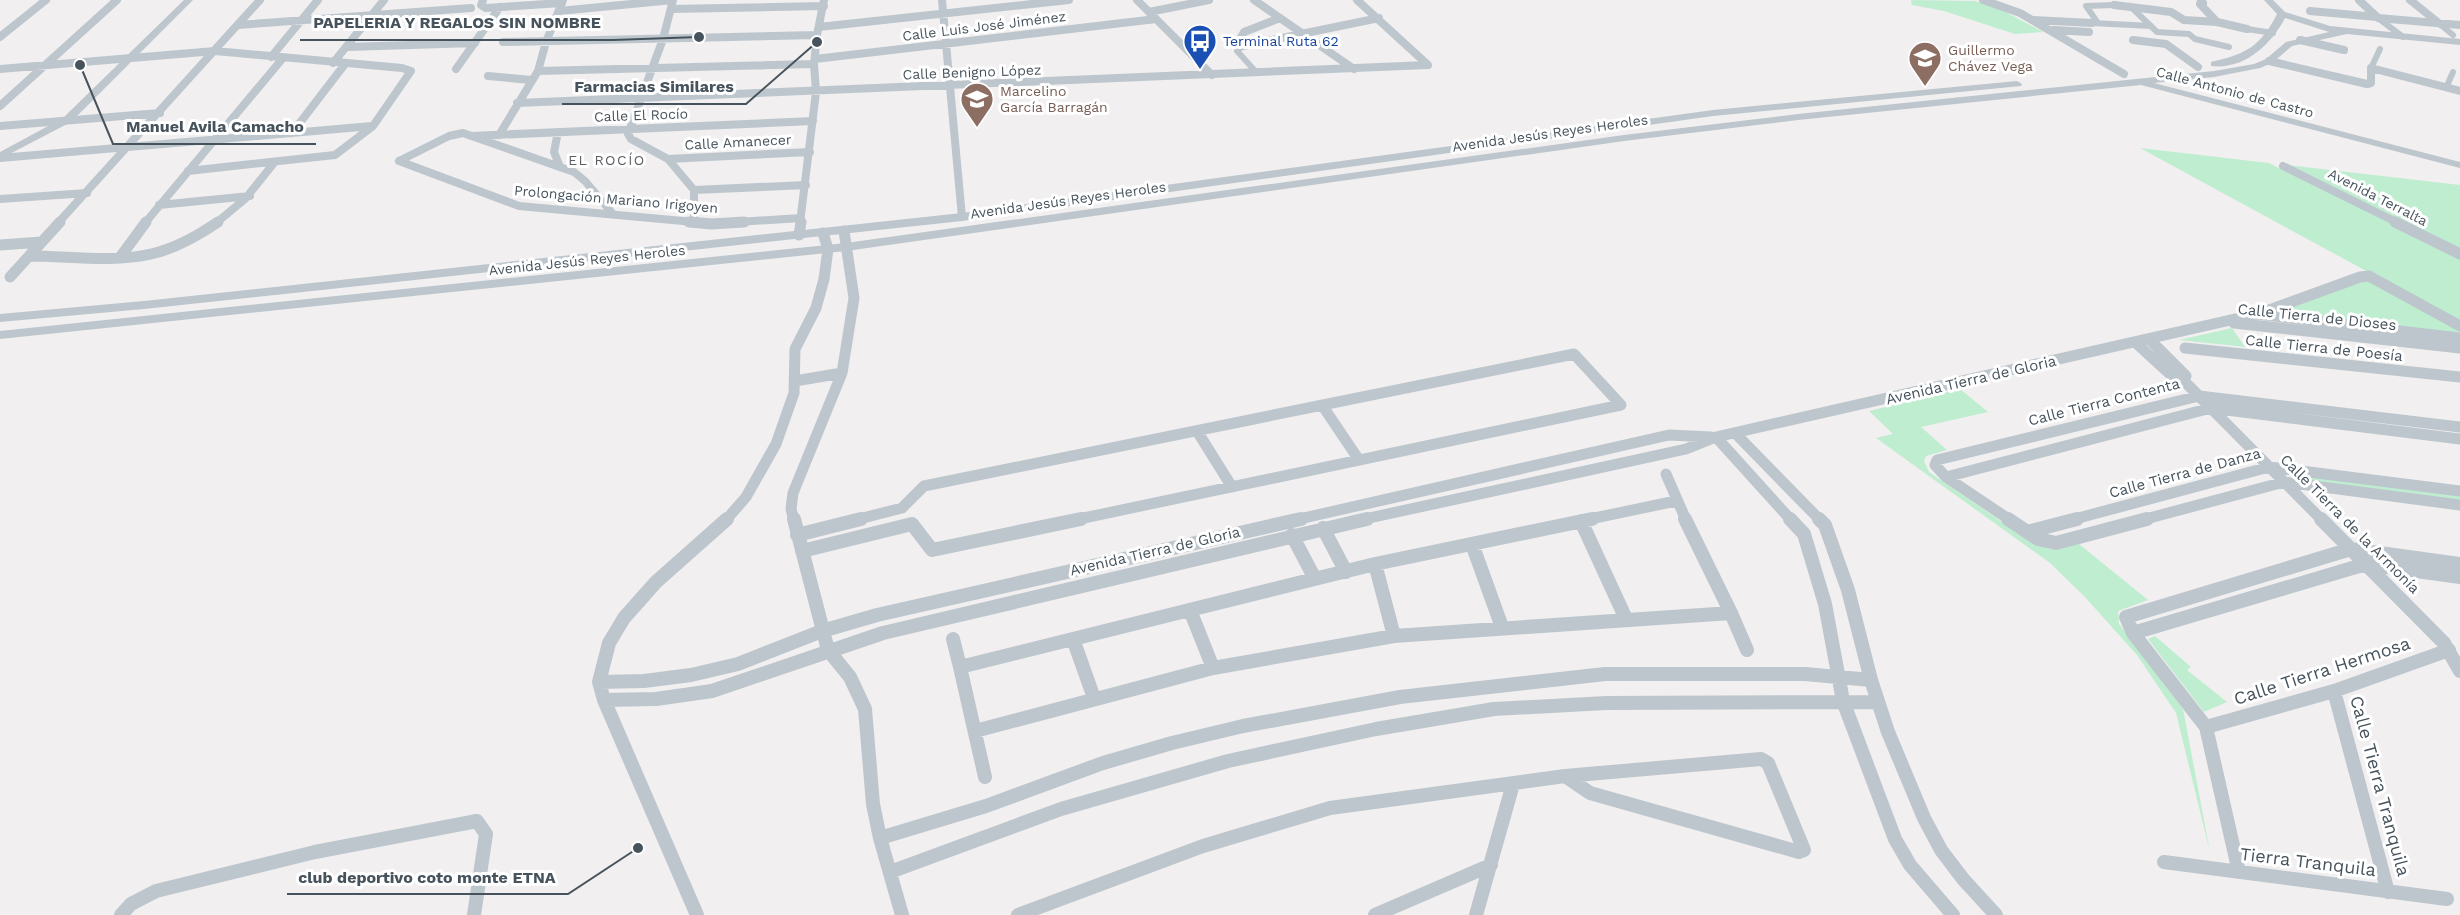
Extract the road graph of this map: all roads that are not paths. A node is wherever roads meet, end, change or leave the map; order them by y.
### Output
1 (46, 0) edge
2 (117, 0) edge
3 (189, 0) edge
4 (260, 0) edge
5 (318, 0) edge
6 (384, 0) edge
7 (673, 0) edge
8 (942, 0) edge
9 (1069, 0) edge
10 (1137, 0) edge
11 (1209, 0) edge
12 (1254, 0) edge
13 (1357, 0) edge
14 (1983, 0) edge
15 (2201, 0) edge
16 (2268, 0) edge
17 (2359, 0) edge
18 (2410, 0) edge
19 (824, 3) edge
20 (483, 4) edge
21 (2133, 4) edge
22 (561, 5) edge
23 (2114, 5) joint
24 (500, 7) junction
25 (471, 9) dead end
26 (671, 9) junction
27 (2310, 11) dead end
28 (1149, 12) junction
29 (942, 14) junction
30 (2282, 14) junction
31 (374, 15) junction
32 (2377, 17) junction
33 (1280, 18) junction
34 (1378, 18) junction
35 (1156, 19) junction
36 (2032, 20) junction
37 (301, 21) junction
38 (2217, 22) junction
39 (2095, 23) junction
40 (238, 25) junction
41 (2441, 25) junction
42 (2460, 25) edge
43 (2151, 26) junction
44 (2247, 29) joint
45 (2049, 30) junction
46 (818, 31) junction
47 (2088, 32) dead end
48 (2343, 32) junction
49 (1303, 33) junction
50 (2273, 33) junction
51 (0, 37) edge
52 (2403, 37) junction
53 (2457, 38) edge
54 (663, 39) junction
55 (2133, 40) dead end
56 (2300, 40) junction
57 (503, 42) dead end
58 (546, 42) junction
59 (1242, 42) junction
60 (475, 43) junction
61 (945, 44) junction
62 (347, 47) junction
63 (2229, 47) dead end
64 (2240, 49) dead end
65 (2380, 49) dead end
66 (2344, 50) dead end
67 (215, 51) junction
68 (2254, 52) junction
69 (271, 57) junction
70 (131, 58) junction
71 (283, 58) junction
72 (2269, 61) junction
73 (815, 62) junction
74 (333, 63) junction
75 (345, 64) junction
76 (46, 65) junction
77 (2198, 67) junction
78 (653, 68) junction
79 (2371, 68) junction
80 (0, 69) edge
81 (456, 69) dead end
82 (1354, 69) junction
83 (538, 71) junction
84 (2453, 72) dead end
85 (1257, 73) junction
86 (2124, 74) junction
87 (1212, 75) junction
88 (488, 76) dead end
89 (531, 80) junction
90 (2140, 82) junction
91 (948, 86) junction
92 (2446, 88) junction
93 (2460, 91) edge
94 (816, 92) junction
95 (642, 99) junction
96 (517, 103) junction
97 (0, 106) edge
98 (160, 113) junction
99 (67, 120) junction
100 (813, 121) junction
101 (0, 126) edge
102 (373, 126) junction
103 (1614, 126) junction
104 (629, 129) junction
105 (558, 132) junction
106 (292, 133) junction
107 (499, 135) junction
108 (471, 136) junction
109 (1624, 138) junction
110 (214, 140) junction
111 (130, 147) junction
112 (810, 152) junction
113 (0, 157) edge
114 (668, 159) junction
115 (274, 163) junction
116 (2460, 165) edge
117 (560, 166) junction
118 (2283, 166) dead end
119 (188, 171) junction
120 (806, 186) junction
121 (694, 190) junction
122 (87, 193) junction
123 (250, 196) junction
124 (0, 199) edge
125 (159, 205) junction
126 (613, 214) junction
127 (962, 217) junction
128 (801, 218) junction
129 (694, 222) junction
130 (844, 231) junction
131 (823, 233) junction
132 (799, 235) junction
133 (42, 242) junction
134 (0, 245) edge
135 (846, 247) junction
136 (828, 249) junction
137 (2460, 254) edge
138 (30, 256) junction
139 (121, 256) junction
140 (10, 277) dead end
141 (2257, 314) junction
142 (0, 318) edge
143 (2226, 322) junction
144 (2460, 326) edge
145 (0, 335) edge
146 (2460, 338) edge
147 (2150, 340) junction
148 (2136, 344) junction
149 (2185, 348) dead end
150 (2460, 348) edge
151 (842, 374) junction
152 (2460, 377) edge
153 (795, 381) junction
154 (2184, 381) junction
155 (2199, 396) junction
156 (1322, 405) junction
157 (2211, 408) junction
158 (2460, 427) edge
159 (1197, 431) junction
160 (1735, 433) junction
161 (1716, 437) junction
162 (2460, 439) edge
163 (1359, 460) junction
164 (2269, 467) junction
165 (1666, 474) dead end
166 (1946, 477) junction
167 (2284, 482) junction
168 (1232, 487) junction
169 (2460, 491) edge
170 (1676, 501) junction
171 (2460, 505) edge
172 (1581, 522) junction
173 (1323, 528) junction
174 (2028, 532) junction
175 (797, 535) junction
176 (1292, 535) junction
177 (1472, 544) junction
178 (2350, 549) junction
179 (802, 551) junction
180 (1375, 564) junction
181 (2366, 564) junction
182 (2460, 564) edge
183 (1346, 572) junction
184 (2460, 577) edge
185 (1315, 579) junction
186 (1190, 610) junction
187 (1731, 613) junction
188 (1626, 619) junction
189 (1502, 627) junction
190 (822, 631) junction
191 (2133, 633) junction
192 (1394, 636) junction
193 (953, 639) dead end
194 (1073, 639) junction
195 (828, 650) junction
196 (1747, 650) dead end
197 (2455, 655) edge
198 (960, 667) junction
199 (1213, 668) junction
200 (1838, 676) junction
201 (1870, 680) junction
202 (599, 682) junction
203 (2334, 691) junction
204 (1094, 698) junction
205 (604, 700) junction
206 (1843, 701) junction
207 (1878, 702) junction
208 (2206, 727) junction
209 (975, 731) junction
210 (1565, 776) junction
211 (985, 777) dead end
212 (1513, 784) junction
213 (880, 838) junction
214 (2164, 862) dead end
215 (1491, 866) junction
216 (890, 872) junction
217 (2239, 872) junction
218 (2388, 892) junction
219 (2447, 899) dead end
220 (126, 910) edge
221 (474, 915) edge
222 (697, 915) edge
223 (902, 915) edge
224 (1018, 915) edge
225 (1375, 915) edge
226 (1476, 915) edge
227 (1953, 915) edge
228 (1996, 915) edge

1 - 51 street
2 - 76 street
3 - 70 street
4 - 40 street
5 - 37 street
6 - 31 street
7 - 22 street
7 - 26 street
8 - 29 street
9 - 29 street
10 - 28 street
11 - 28 street
12 - 33 street
13 - 34 street
14 - 36 street, Calle Antonio de Castro
15 - 38 street
16 - 30 street
17 - 32 street
18 - 41 street
19 - 26 street
19 - 46 street
20 - 24 street
21 - 23 street
21 - 38 street
21 - 43 street
22 - 24 street
22 - 58 street
23 - 39 street
24 - 60 street
25 - 31 street
26 - 54 street
27 - 32 street
28 - 35 street
29 - 46 street
29 - 61 street
30 - 48 street
30 - 50 street
31 - 37 street
31 - 62 street
32 - 41 street
32 - 52 street
33 - 49 street
33 - 59 street
34 - 49 street
34 - 82 street, Calle Benigno López
35 - 61 street, Calle Luis José Jiménez
35 - 87 street
36 - 39 street
36 - 45 street, Calle Antonio de Castro
37 - 40 street
37 - 69 street
38 - 44 street
39 - 43 street
40 - 67 street
41 - 42 street
41 - 53 street
43 - 63 street
44 - 50 street
45 - 47 street
45 - 86 street, Calle Antonio de Castro
46 - 54 street
46 - 73 street
48 - 52 street
48 - 56 street
49 - 59 street
49 - 82 street
50 - 68 street
52 - 53 street
54 - 58 street
54 - 78 street
55 - 77 street
56 - 66 street
56 - 72 street
57 - 58 street
58 - 83 street
59 - 85 street
60 - 62 street
60 - 81 street
61 - 73 street, Calle Luis José Jiménez
61 - 91 street
62 - 74 street
64 - 68 street
65 - 79 street
67 - 69 street
67 - 70 street
67 - 98 street
68 - 77 street, Avenida Jesús Reyes Heroles
69 - 71 street
70 - 76 street
70 - 99 street
71 - 74 street
71 - 110 street
72 - 79 street
72 - 90 street, Avenida Jesús Reyes Heroles
73 - 78 street, Calle Luis José Jiménez
73 - 94 street
74 - 75 street
75 - 102 street
75 - 106 street
76 - 80 street
76 - 97 street
77 - 86 street, Avenida Jesús Reyes Heroles
78 - 83 street, Calle Luis José Jiménez
78 - 95 street
79 - 92 street
82 - 85 street, Calle Benigno López
83 - 89 street
84 - 92 street
85 - 87 street, Calle Benigno López
86 - 90 street, Calle Antonio de Castro
86 - 103 street, Avenida Jesús Reyes Heroles
87 - 91 street, Calle Benigno López
88 - 89 street
89 - 96 street
90 - 109 street, Avenida Jesús Reyes Heroles
90 - 116 street, Calle Antonio de Castro
91 - 94 street, Calle Benigno López
91 - 127 street
92 - 93 street
94 - 95 street, Calle Benigno López
94 - 100 street
95 - 96 street, Calle Benigno López
95 - 104 street
96 - 107 street
98 - 99 street
98 - 111 street
99 - 101 street
99 - 113 street
100 - 104 street, Calle El Rocío
100 - 112 street
102 - 106 street
102 - 115 street
103 - 109 street
103 - 127 street, Avenida Jesús Reyes Heroles
104 - 105 street, Calle El Rocío
104 - 114 street
105 - 107 street, Calle El Rocío
105 - 117 street
106 - 110 street
107 - 108 street, Calle El Rocío
108 - 117 street
108 - 126 street, Prolongación Mariano Irigoyen
109 - 135 street, Avenida Jesús Reyes Heroles
110 - 111 street
110 - 119 street
111 - 113 street
111 - 122 street
112 - 114 street, Calle Amanecer
112 - 120 street
114 - 121 street
115 - 119 street
115 - 123 street
117 - 126 street
118 - 137 street, Avenida Terralta
119 - 125 street
120 - 121 street
120 - 128 street
121 - 129 street
122 - 124 street
122 - 133 street
123 - 125 street
123 - 139 street
125 - 139 street
126 - 129 street, Prolongación Mariano Irigoyen
127 - 130 street, Avenida Jesús Reyes Heroles
128 - 129 street, Prolongación Mariano Irigoyen
128 - 132 street
130 - 131 street, Avenida Jesús Reyes Heroles
130 - 135 street
131 - 132 street, Avenida Jesús Reyes Heroles
131 - 136 street
132 - 142 street, Avenida Jesús Reyes Heroles
133 - 134 street
133 - 138 street
135 - 136 street, Avenida Jesús Reyes Heroles
135 - 151 street
136 - 145 street, Avenida Jesús Reyes Heroles
136 - 153 street
138 - 139 street
138 - 140 street
141 - 143 street, Calle Tierra de Dioses
141 - 144 street
141 - 146 street, Calle Tierra de Dioses
143 - 147 street, Avenida Tierra de Gloria
143 - 150 street, Calle Tierra de Dioses
147 - 148 street, Avenida Tierra de Gloria
147 - 154 street, Calle Tierra de la Armonía
148 - 154 street, Calle Tierra de la Armonía
148 - 160 street, Avenida Tierra de Gloria
149 - 152 street, Calle Tierra de Poesía
151 - 153 street
151 - 175 street
153 - 202 street
154 - 155 street, Calle Tierra de la Armonía
155 - 157 street, Calle Tierra de la Armonía
155 - 158 street, Calle Tierra Contenta
155 - 166 street, Calle Tierra Contenta
156 - 159 street
156 - 163 street
156 - 163 street
157 - 162 street
157 - 164 street, Calle Tierra de la Armonía
157 - 166 street
159 - 168 street
159 - 175 street
160 - 161 street, Avenida Tierra de Gloria
160 - 201 street
161 - 173 street, Avenida Tierra de Gloria
161 - 190 street, Avenida Tierra de Gloria
161 - 200 street
163 - 168 street
164 - 167 street, Calle Tierra de la Armonía
164 - 169 street, Calle Tierra de Danza
164 - 174 street, Calle Tierra de Danza
165 - 170 street
166 - 174 street
167 - 171 street
167 - 174 street
167 - 178 street, Calle Tierra de la Armonía
168 - 179 street
170 - 172 street
170 - 187 street
172 - 177 street
172 - 188 street
173 - 176 street, Avenida Tierra de Gloria
173 - 183 street
175 - 179 street
176 - 185 street
176 - 195 street, Avenida Tierra de Gloria
177 - 180 street
177 - 189 street
178 - 181 street, Calle Tierra de la Armonía
178 - 182 street
178 - 191 street
179 - 190 street
180 - 183 street
180 - 192 street
181 - 184 street
181 - 191 street
181 - 197 street, Calle Tierra de la Armonía
183 - 185 street
185 - 186 street
186 - 194 street
186 - 199 street
187 - 188 street
187 - 196 street
188 - 189 street
189 - 192 street
190 - 195 street
190 - 202 street, Avenida Tierra de Gloria
191 - 208 street
192 - 199 street
193 - 198 street
194 - 198 street
194 - 204 street
195 - 205 street, Avenida Tierra de Gloria
195 - 213 street
197 - 203 street, Calle Tierra Hermosa
198 - 209 street
199 - 204 street
200 - 201 street
200 - 206 street
200 - 213 street
201 - 207 street
202 - 205 street
203 - 208 street, Calle Tierra Hermosa
203 - 218 street, Calle Tierra Tranquila
204 - 209 street
205 - 222 street
206 - 207 street
206 - 216 street
206 - 227 street
207 - 228 street
208 - 217 street
209 - 211 street
210 - 210 street
210 - 212 street
212 - 215 street
212 - 224 street
213 - 216 street
214 - 217 street, Tierra Tranquila
215 - 225 street
215 - 226 street
216 - 223 street
217 - 218 street, Tierra Tranquila
218 - 219 street, Tierra Tranquila
220 - 221 street

